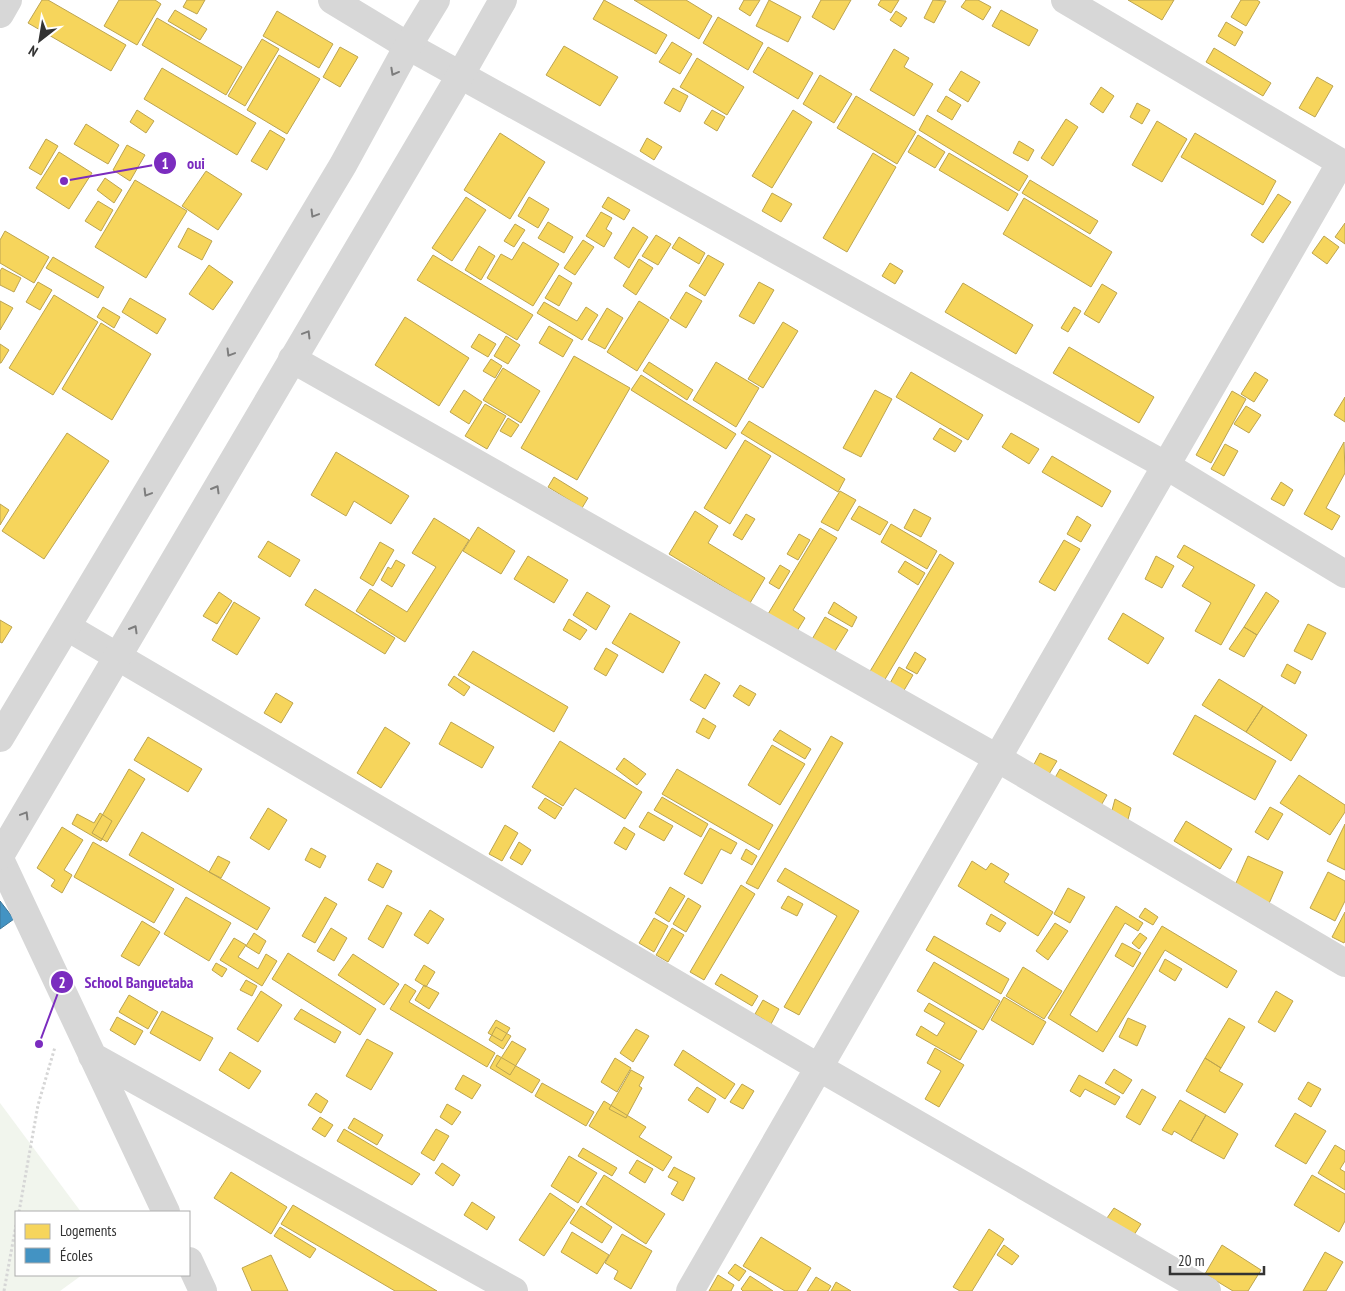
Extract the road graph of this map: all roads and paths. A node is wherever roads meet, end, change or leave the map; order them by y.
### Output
1 (8, 0) edge
2 (332, 0) edge
3 (436, 0) edge
4 (503, 0) edge
5 (1065, 0) edge
6 (0, 14) edge
7 (408, 46) junction
8 (461, 74) junction
9 (1343, 164) edge
10 (292, 359) junction
11 (1165, 465) junction
12 (1345, 574) edge
13 (67, 627) junction
14 (118, 657) junction
15 (0, 738) edge
16 (997, 758) junction
17 (0, 858) edge
18 (1345, 963) edge
19 (67, 1004) junction
20 (92, 1056) junction
21 (818, 1067) junction
22 (18, 1211) edge
23 (166, 1211) edge
24 (15, 1230) edge
25 (190, 1263) edge
26 (4, 1291) edge
27 (203, 1291) edge
28 (514, 1291) edge
29 (690, 1291) edge
30 (1207, 1291) edge

1 - 6 street
2 - 7 street
3 - 7 street
4 - 8 street
5 - 9 street
7 - 8 street
7 -> 13 street
10 -> 8 street
8 - 11 street
9 - 11 street
14 -> 10 street
10 - 16 street
11 - 12 street
11 - 16 street
13 - 14 street
13 - 15 street
17 -> 14 street
14 - 21 street
16 - 18 street
16 - 21 street
17 - 19 street
19 - 20 street
19 - 22 path
20 - 23 street
20 - 28 street
21 - 29 street
21 - 30 street
24 - 26 path
25 - 27 street

